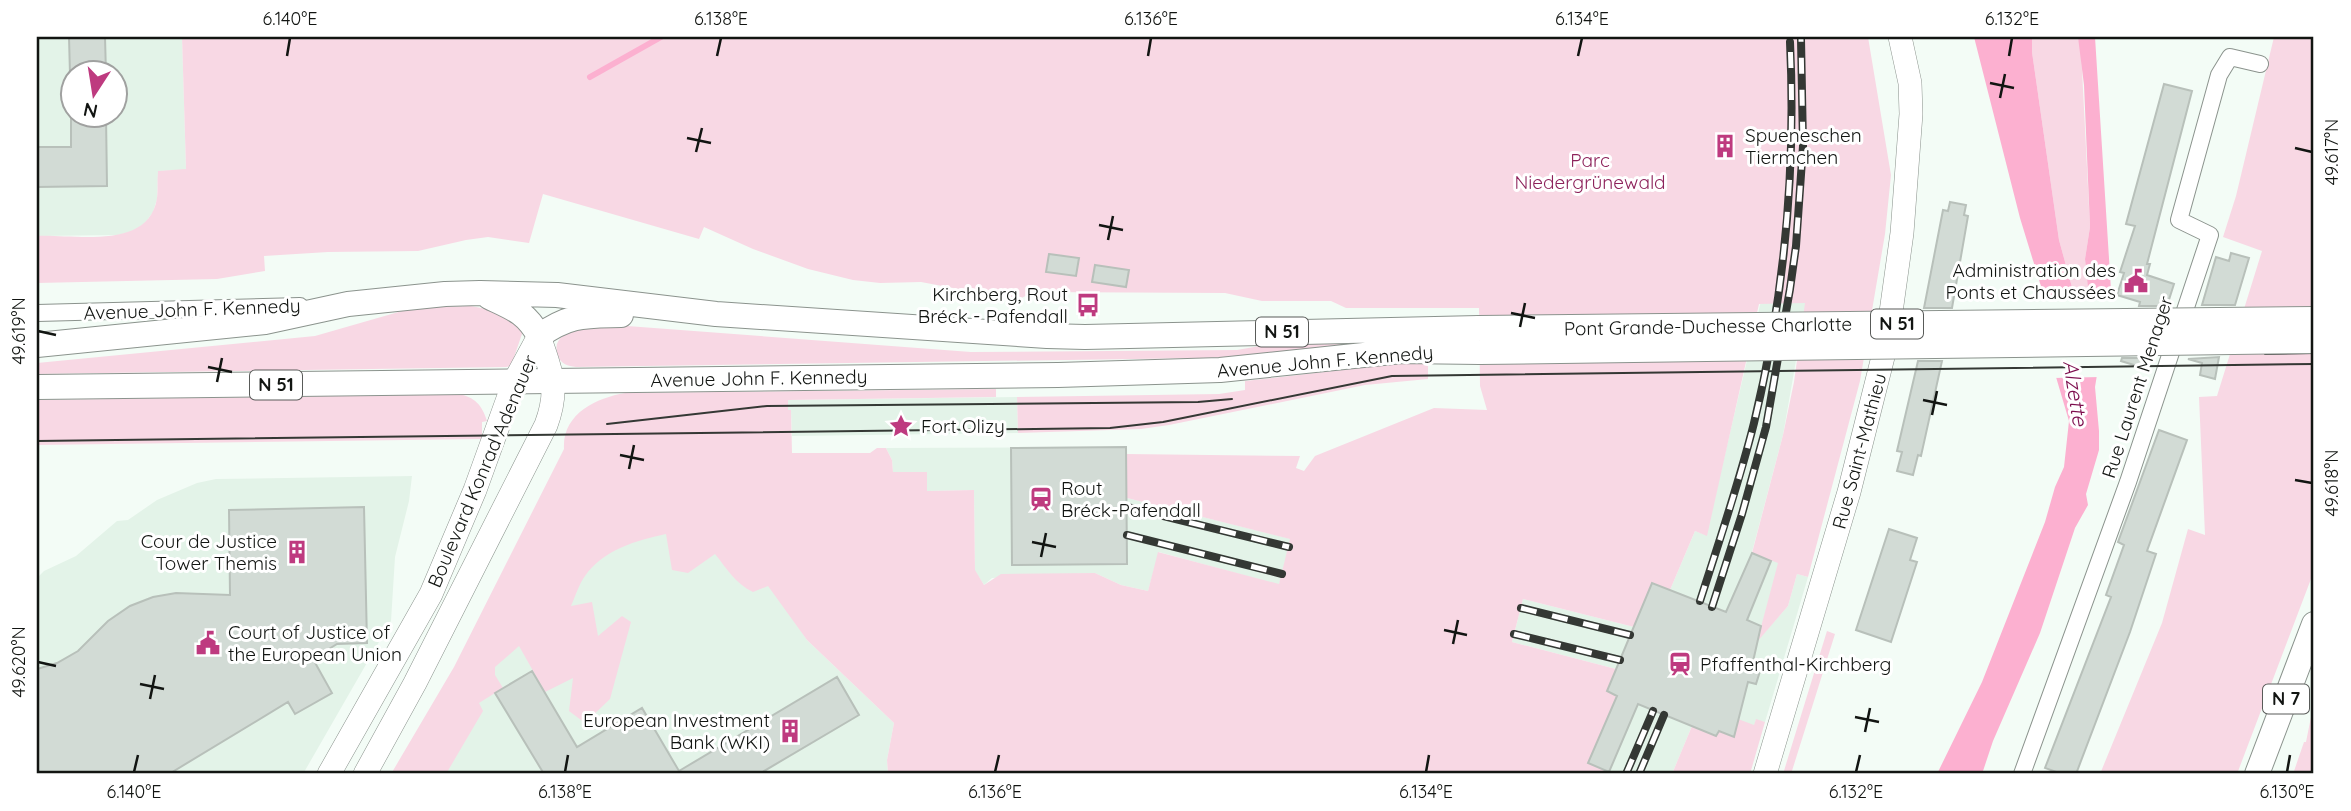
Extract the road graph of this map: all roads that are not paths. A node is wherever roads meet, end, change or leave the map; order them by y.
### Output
1 (1900, 37) edge
2 (2260, 64) dead end
3 (480, 293) junction
4 (348, 304) junction
5 (37, 313) edge
6 (716, 314) junction
7 (2314, 319) edge
8 (539, 335) junction
9 (1479, 340) junction
10 (2314, 341) edge
11 (37, 345) edge
12 (514, 382) junction
13 (554, 382) junction
14 (37, 387) edge
15 (2314, 624) edge
16 (329, 774) edge
17 (365, 774) edge
18 (1765, 774) edge
19 (2022, 774) edge
20 (2257, 774) edge

1 - 18 main road, Rue Saint-Mathieu
2 - 19 street, Rue Laurent Menager
3 - 4 main road, Avenue John F. Kennedy / N 51
3 - 6 main road, Avenue John F. Kennedy / N 51
3 - 8 main road, N 51
4 - 5 street, Avenue John F. Kennedy
4 - 11 main road, Avenue John F. Kennedy / N 51
6 - 8 main road, N 51
6 - 9 main road, Avenue John F. Kennedy / N 51
7 - 9 main road, Pont Grande-Duchesse Charlotte / N 51, bridge
8 - 12 main road, Boulevard Konrad Adenauer
8 - 13 main road, Boulevard Konrad Adenauer
9 - 10 main road, Pont Grande-Duchesse Charlotte / N 51, bridge
9 - 13 main road, Avenue John F. Kennedy / N 51
12 - 13 main road, Avenue John F. Kennedy / N 51
12 - 14 main road, Avenue John F. Kennedy / N 51
12 - 16 main road, Boulevard Konrad Adenauer
13 - 17 main road, Boulevard Konrad Adenauer
15 - 20 main road, N 7

